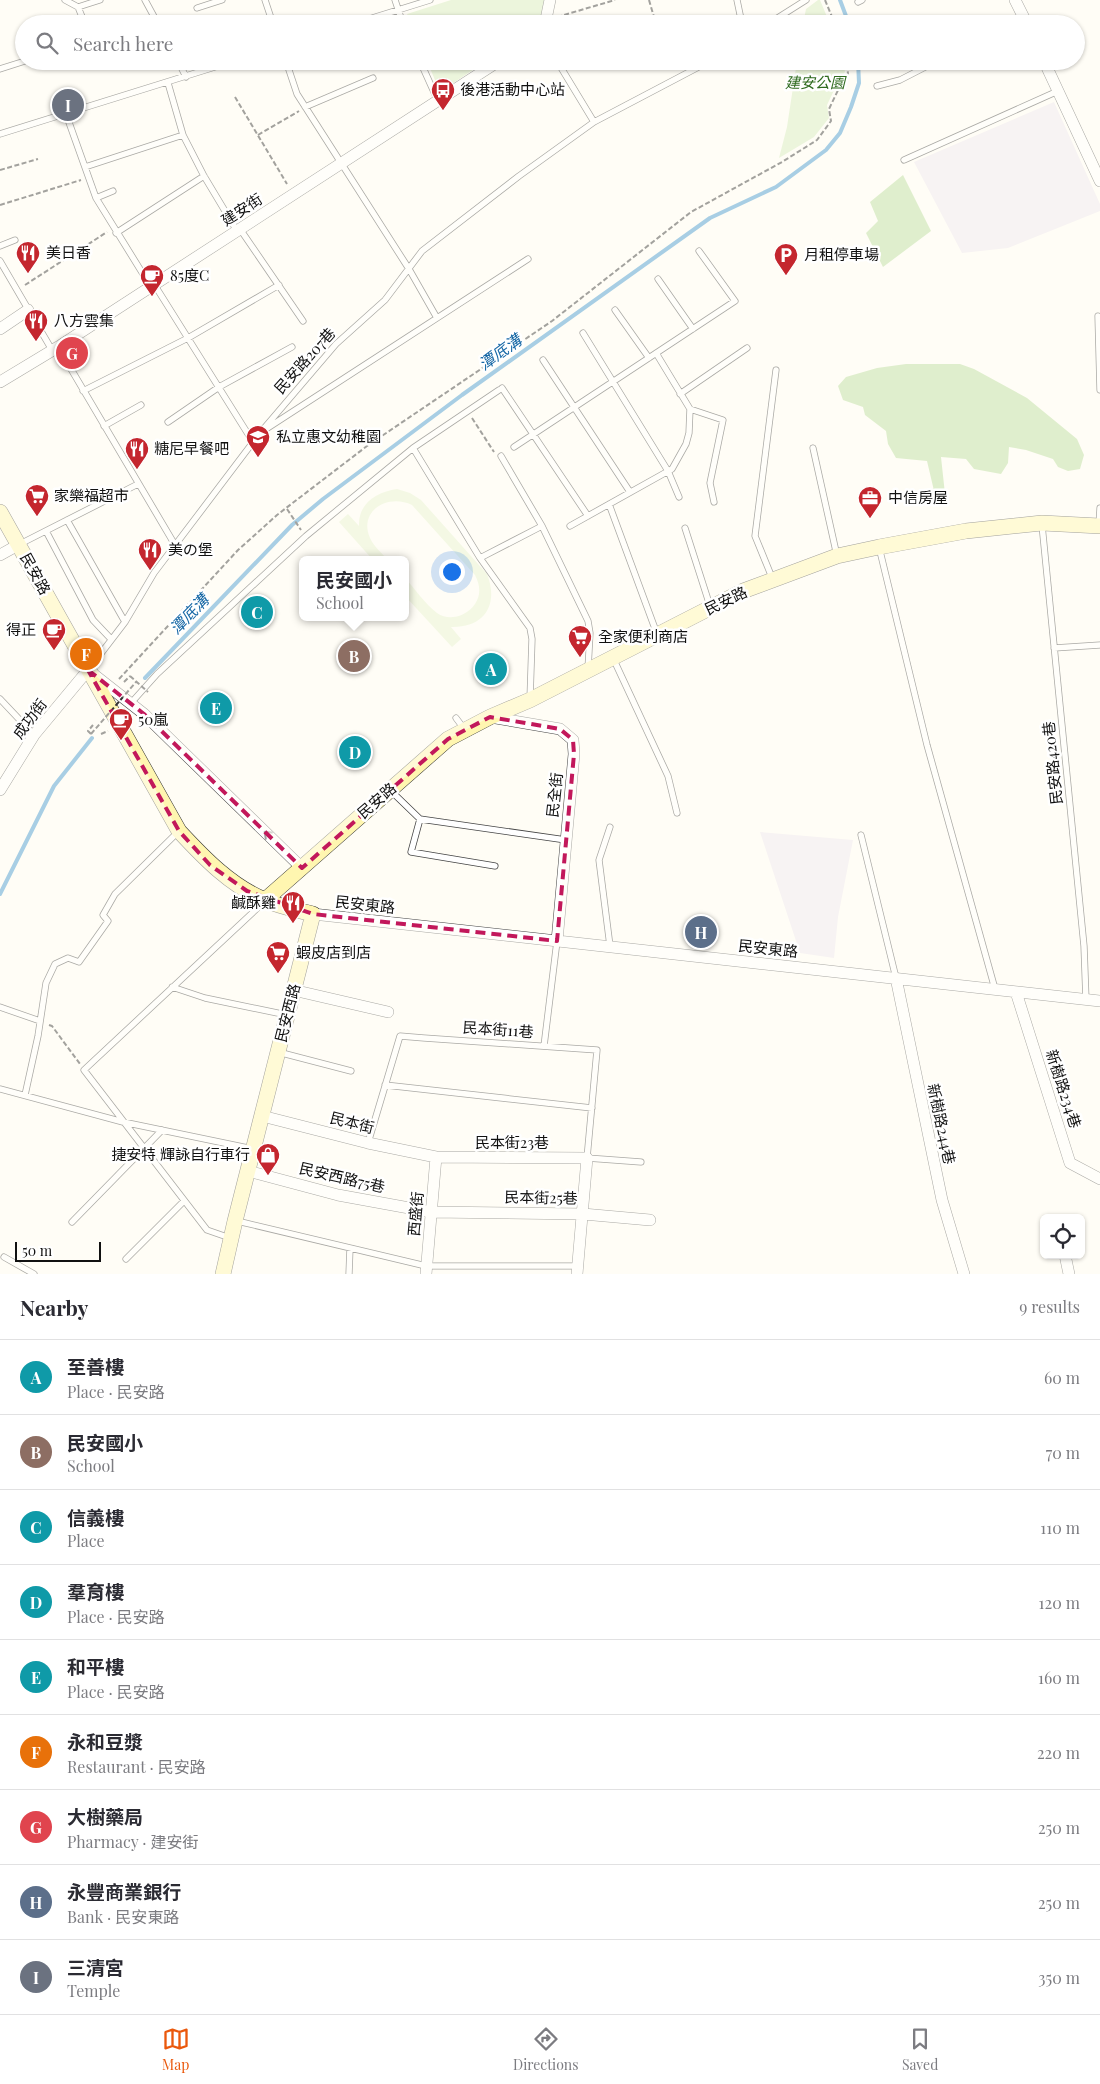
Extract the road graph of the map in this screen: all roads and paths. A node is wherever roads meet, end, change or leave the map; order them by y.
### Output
1 (65, 0) edge
2 (100, 0) edge
3 (145, 0) edge
4 (222, 0) edge
5 (265, 0) edge
6 (395, 0) edge
7 (430, 0) edge
8 (550, 0) edge
9 (615, 0) edge
10 (649, 0) edge
11 (737, 0) edge
12 (806, 0) edge
13 (825, 0) edge
14 (1015, 0) edge
15 (78, 7) junction
16 (197, 8) dead end
17 (398, 10) junction
18 (81, 15) edge
19 (153, 15) edge
20 (270, 15) edge
21 (382, 15) edge
22 (400, 15) edge
23 (547, 15) edge
24 (568, 15) edge
25 (653, 15) edge
26 (740, 15) edge
27 (782, 15) edge
28 (831, 15) edge
29 (1023, 15) edge
30 (15, 64) edge
31 (0, 69) edge
32 (182, 70) edge
33 (207, 70) edge
34 (289, 70) edge
35 (424, 70) edge
36 (485, 70) edge
37 (562, 70) edge
38 (694, 70) edge
39 (847, 70) edge
40 (919, 70) edge
41 (1048, 70) edge
42 (186, 77) junction
43 (373, 78) dead end
44 (168, 83) junction
45 (877, 86) dead end
46 (1058, 91) junction
47 (235, 97) dead end
48 (438, 101) junction
49 (305, 107) junction
50 (66, 114) junction
51 (594, 122) junction
52 (0, 134) edge
53 (183, 135) junction
54 (258, 135) junction
55 (38, 159) dead end
56 (904, 160) dead end
57 (342, 164) junction
58 (84, 167) junction
59 (0, 170) edge
60 (204, 176) junction
61 (88, 178) junction
62 (1100, 180) edge
63 (113, 190) dead end
64 (294, 194) junction
65 (96, 198) junction
66 (0, 205) edge
67 (115, 230) junction
68 (239, 230) junction
69 (15, 240) dead end
70 (0, 246) edge
71 (699, 251) dead end
72 (528, 259) dead end
73 (0, 261) edge
74 (409, 269) junction
75 (658, 279) dead end
76 (153, 285) junction
77 (279, 285) junction
78 (17, 290) junction
79 (28, 310) junction
80 (616, 310) dead end
81 (1098, 316) dead end
82 (438, 318) junction
83 (303, 321) dead end
84 (0, 329) edge
85 (693, 329) junction
86 (582, 333) dead end
87 (188, 338) junction
88 (292, 347) dead end
89 (747, 348) dead end
90 (55, 349) junction
91 (656, 353) junction
92 (649, 358) junction
93 (543, 360) dead end
94 (776, 370) dead end
95 (0, 382) edge
96 (613, 382) junction
97 (219, 387) junction
98 (83, 390) junction
99 (1100, 390) edge
100 (680, 394) junction
101 (141, 405) dead end
102 (576, 407) junction
103 (690, 410) junction
104 (468, 411) junction
105 (168, 422) dead end
106 (104, 426) junction
107 (260, 433) junction
108 (533, 435) junction
109 (253, 442) junction
110 (514, 447) dead end
111 (413, 448) junction
112 (813, 448) dead end
113 (501, 456) joint
114 (668, 471) junction
115 (138, 484) junction
116 (630, 492) junction
117 (679, 497) dead end
118 (714, 502) dead end
119 (609, 504) junction
120 (287, 508) junction
121 (1100, 508) edge
122 (0, 512) edge
123 (588, 516) junction
124 (67, 520) junction
125 (1042, 523) junction
126 (542, 526) junction
127 (570, 526) dead end
128 (1100, 526) edge
129 (685, 528) dead end
130 (46, 531) junction
131 (303, 533) dead end
132 (18, 545) junction
133 (175, 545) junction
134 (878, 547) junction
135 (0, 555) edge
136 (837, 556) junction
137 (480, 558) junction
138 (773, 580) junction
139 (711, 608) junction
140 (125, 622) junction
141 (658, 635) junction
142 (112, 639) junction
143 (1100, 645) edge
144 (1054, 648) junction
145 (613, 658) junction
146 (88, 670) junction
147 (588, 671) junction
148 (124, 682) dead end
149 (136, 682) dead end
150 (112, 687) junction
151 (148, 692) dead end
152 (0, 700) edge
153 (530, 700) junction
154 (131, 702) junction
155 (490, 717) junction
156 (93, 725) dead end
157 (34, 736) junction
158 (0, 790) edge
159 (390, 790) junction
160 (677, 813) dead end
161 (420, 819) junction
162 (610, 828) dead end
163 (179, 831) junction
164 (861, 835) dead end
165 (566, 840) junction
166 (495, 866) dead end
167 (302, 868) junction
168 (265, 900) junction
169 (313, 914) junction
170 (557, 941) junction
171 (610, 946) junction
172 (896, 978) junction
173 (172, 987) junction
174 (294, 990) junction
175 (995, 990) junction
176 (1016, 992) junction
177 (1086, 1000) junction
178 (1100, 1001) edge
179 (0, 1007) edge
180 (388, 1012) dead end
181 (287, 1015) junction
182 (40, 1022) junction
183 (544, 1046) junction
184 (278, 1052) junction
185 (84, 1070) junction
186 (350, 1071) dead end
187 (386, 1085) junction
188 (0, 1089) edge
189 (25, 1095) junction
190 (592, 1108) junction
191 (262, 1116) junction
192 (123, 1122) junction
193 (162, 1130) junction
194 (368, 1143) junction
195 (144, 1148) junction
196 (254, 1149) junction
197 (436, 1157) junction
198 (587, 1158) junction
199 (642, 1162) dead end
200 (248, 1171) junction
201 (1100, 1179) edge
202 (184, 1201) junction
203 (431, 1212) junction
204 (582, 1214) junction
205 (235, 1220) junction
206 (650, 1220) dead end
207 (72, 1222) dead end
208 (230, 1238) junction
209 (350, 1248) junction
210 (4, 1257) dead end
211 (126, 1259) dead end
212 (1066, 1259) edge
213 (426, 1270) edge
214 (578, 1270) edge
215 (34, 1274) edge
216 (223, 1274) edge
217 (349, 1274) edge
218 (964, 1274) edge
219 (1069, 1274) edge

1 - 15 lane
2 - 15 lane
3 - 19 lane
4 - 16 lane
5 - 20 lane
6 - 17 lane
7 - 17 lane
8 - 23 street
9 - 24 path
10 - 25 path
11 - 26 lane
12 - 27 lane
13 - 28 path
14 - 29 street
15 - 18 lane
17 - 21 lane
17 - 22 lane
30 - 31 lane
32 - 42 lane
33 - 42 lane
34 - 49 lane
35 - 48 lane
36 - 48 street, 建安街
37 - 51 lane
38 - 51 lane, 民安路207巷
39 - 120 path
40 - 45 lane
41 - 46 street
42 - 44 lane
43 - 49 lane
44 - 50 lane
44 - 53 lane
46 - 56 lane
46 - 62 street
47 - 54 path
48 - 57 street, 建安街
49 - 54 path
49 - 57 lane
50 - 52 lane
50 - 58 lane
51 - 74 lane, 民安路207巷
53 - 58 lane
53 - 60 lane
54 - 64 path
55 - 59 path
57 - 64 street, 建安街
57 - 74 lane
58 - 61 lane
60 - 67 lane
60 - 68 lane
61 - 65 lane
61 - 66 path
63 - 65 lane
64 - 68 street, 建安街
65 - 67 lane
67 - 76 lane
67 - 78 path
68 - 76 street, 建安街
68 - 77 lane
69 - 70 lane
71 - 85 lane
72 - 82 lane
73 - 78 lane
74 - 82 lane
74 - 107 lane, 民安路207巷
75 - 85 lane
76 - 87 lane
76 - 90 street, 建安街
77 - 83 lane
77 - 87 lane
78 - 79 lane
79 - 84 street
79 - 90 lane
80 - 92 lane
81 - 99 lane
82 - 107 lane
85 - 91 lane
86 - 96 lane
87 - 97 lane
87 - 98 lane
88 - 97 lane
89 - 100 lane
90 - 95 street, 建安街
90 - 98 lane
91 - 92 lane
91 - 100 lane
92 - 96 lane
93 - 102 lane
94 - 138 lane
96 - 102 lane
96 - 114 lane
97 - 105 lane
97 - 109 lane
98 - 106 lane
100 - 103 lane
101 - 106 lane
102 - 108 lane
102 - 116 lane
103 - 114 lane
103 - 118 lane
104 - 108 lane
104 - 111 lane
104 - 113 path
106 - 115 lane
107 - 109 lane, 民安路207巷
108 - 110 lane
108 - 123 lane
109 - 133 lane, 民安路207巷
111 - 137 lane
111 - 154 lane
112 - 136 lane
113 - 126 lane
114 - 116 lane
114 - 117 lane
115 - 124 lane
115 - 133 lane
116 - 119 lane
119 - 123 lane
119 - 141 lane
120 - 131 path
120 - 150 path
121 - 128 lane
122 - 132 street, 民安路
123 - 127 lane
124 - 130 lane
124 - 140 lane
125 - 128 street, 民安路
125 - 134 street, 民安路
125 - 144 lane, 民安路420巷
126 - 137 lane
126 - 147 lane
129 - 139 lane
130 - 132 lane
130 - 142 lane
132 - 135 street
132 - 146 street, 民安路
133 - 140 lane, 民安路207巷
134 - 136 street, 民安路
134 - 175 lane
136 - 138 street, 民安路
137 - 153 lane
138 - 139 street, 民安路
139 - 141 street, 民安路
140 - 142 lane, 民安路207巷
141 - 145 street, 民安路
142 - 146 lane, 民安路207巷
143 - 144 lane
144 - 177 lane, 民安路420巷
145 - 147 street, 民安路
145 - 160 lane
146 - 150 street, 民安路
146 - 157 street, 成功街
146 - 163 street
147 - 153 street, 民安路
148 - 151 path, bridge
149 - 156 path, bridge
150 - 154 street, 民安路
152 - 157 lane
153 - 155 street, 民安路
167 -> 154 street, 民安路
155 - 159 street, 民安路
155 - 165 street, 民全街
157 - 158 street, 成功街
159 - 161 lane
159 - 167 street, 民安路
161 - 165 lane
161 - 166 lane
162 - 171 lane
163 - 168 street
163 - 182 lane
164 - 172 lane
165 - 170 street, 民全街
167 - 168 street, 民安路
168 - 169 street
168 - 173 lane
169 - 170 street, 民安東路
169 - 174 street, 民安西路
170 - 171 street, 民安東路
170 - 183 lane
171 - 172 street, 民安東路
172 - 175 street, 民安東路
172 - 218 street, 新樹路244巷
173 - 181 lane
173 - 185 lane
174 - 180 street
174 - 181 street, 民安西路
175 - 176 street, 民安東路
176 - 177 street, 民安東路
176 - 201 street, 新樹路234巷
177 - 178 street, 民安東路
179 - 182 lane
181 - 184 street, 民安西路
182 - 185 path
182 - 189 lane
183 - 187 lane, 民本街11巷
183 - 190 lane, 民本街11巷
184 - 186 lane
184 - 191 street, 民安西路
185 - 192 lane
187 - 190 lane
187 - 194 lane, 民本街11巷
188 - 189 lane
189 - 192 lane
190 - 198 lane, 民本街11巷
191 - 194 street, 民本街
191 - 196 street, 民安西路
192 - 193 lane
192 - 195 lane
193 - 195 lane
193 - 196 lane
194 - 197 street, 民本街
195 - 202 lane
195 - 207 lane
196 - 200 street, 民安西路
197 - 198 street, 民本街23巷
197 - 203 street, 西盛街
198 - 199 lane
198 - 204 street
200 - 203 street, 民安西路75巷
200 - 205 street, 民安西路
202 - 208 lane
202 - 211 lane
203 - 204 street, 民本街25巷
203 - 213 street, 西盛街
204 - 206 street, 民本街25巷
204 - 214 street
205 - 208 street, 民安西路
205 - 209 lane
208 - 216 street, 民安西路
209 - 213 lane
209 - 217 lane
210 - 215 lane
212 - 219 street
213 - 214 lane

